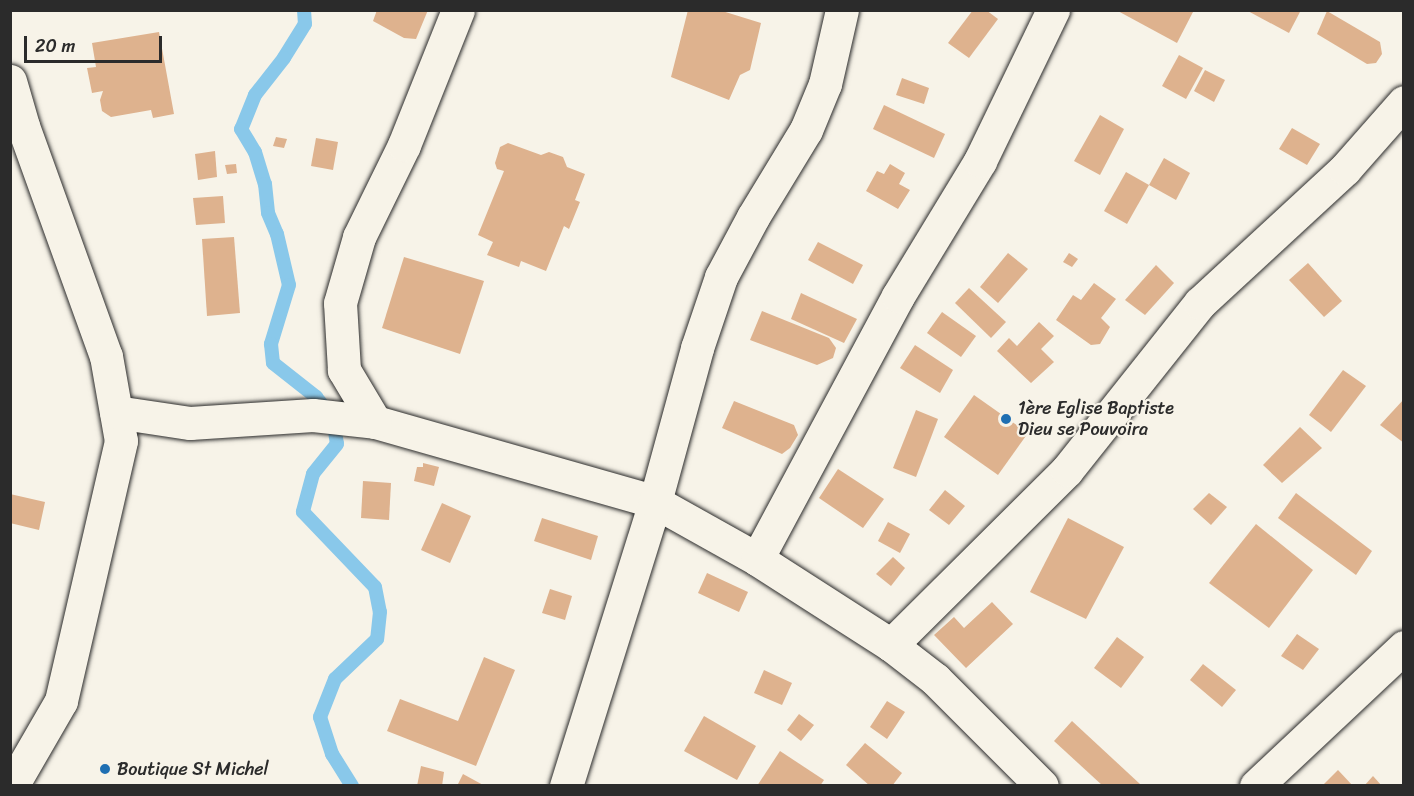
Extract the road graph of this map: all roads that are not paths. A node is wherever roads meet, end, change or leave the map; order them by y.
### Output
1 (459, 10) edge
2 (842, 10) edge
3 (1053, 10) edge
4 (10, 81) edge
5 (1404, 102) edge
6 (116, 412) junction
7 (375, 422) junction
8 (655, 502) junction
9 (757, 559) junction
10 (891, 645) junction
11 (1404, 646) edge
12 (12, 786) edge
13 (566, 786) edge
14 (1042, 786) edge
15 (1256, 786) edge

1 - 7 street
2 - 8 street
3 - 9 street
4 - 6 street
5 - 10 street
6 - 7 street
6 - 12 street
7 - 8 street
8 - 9 street
8 - 13 street
9 - 10 street
10 - 14 street
11 - 15 street

